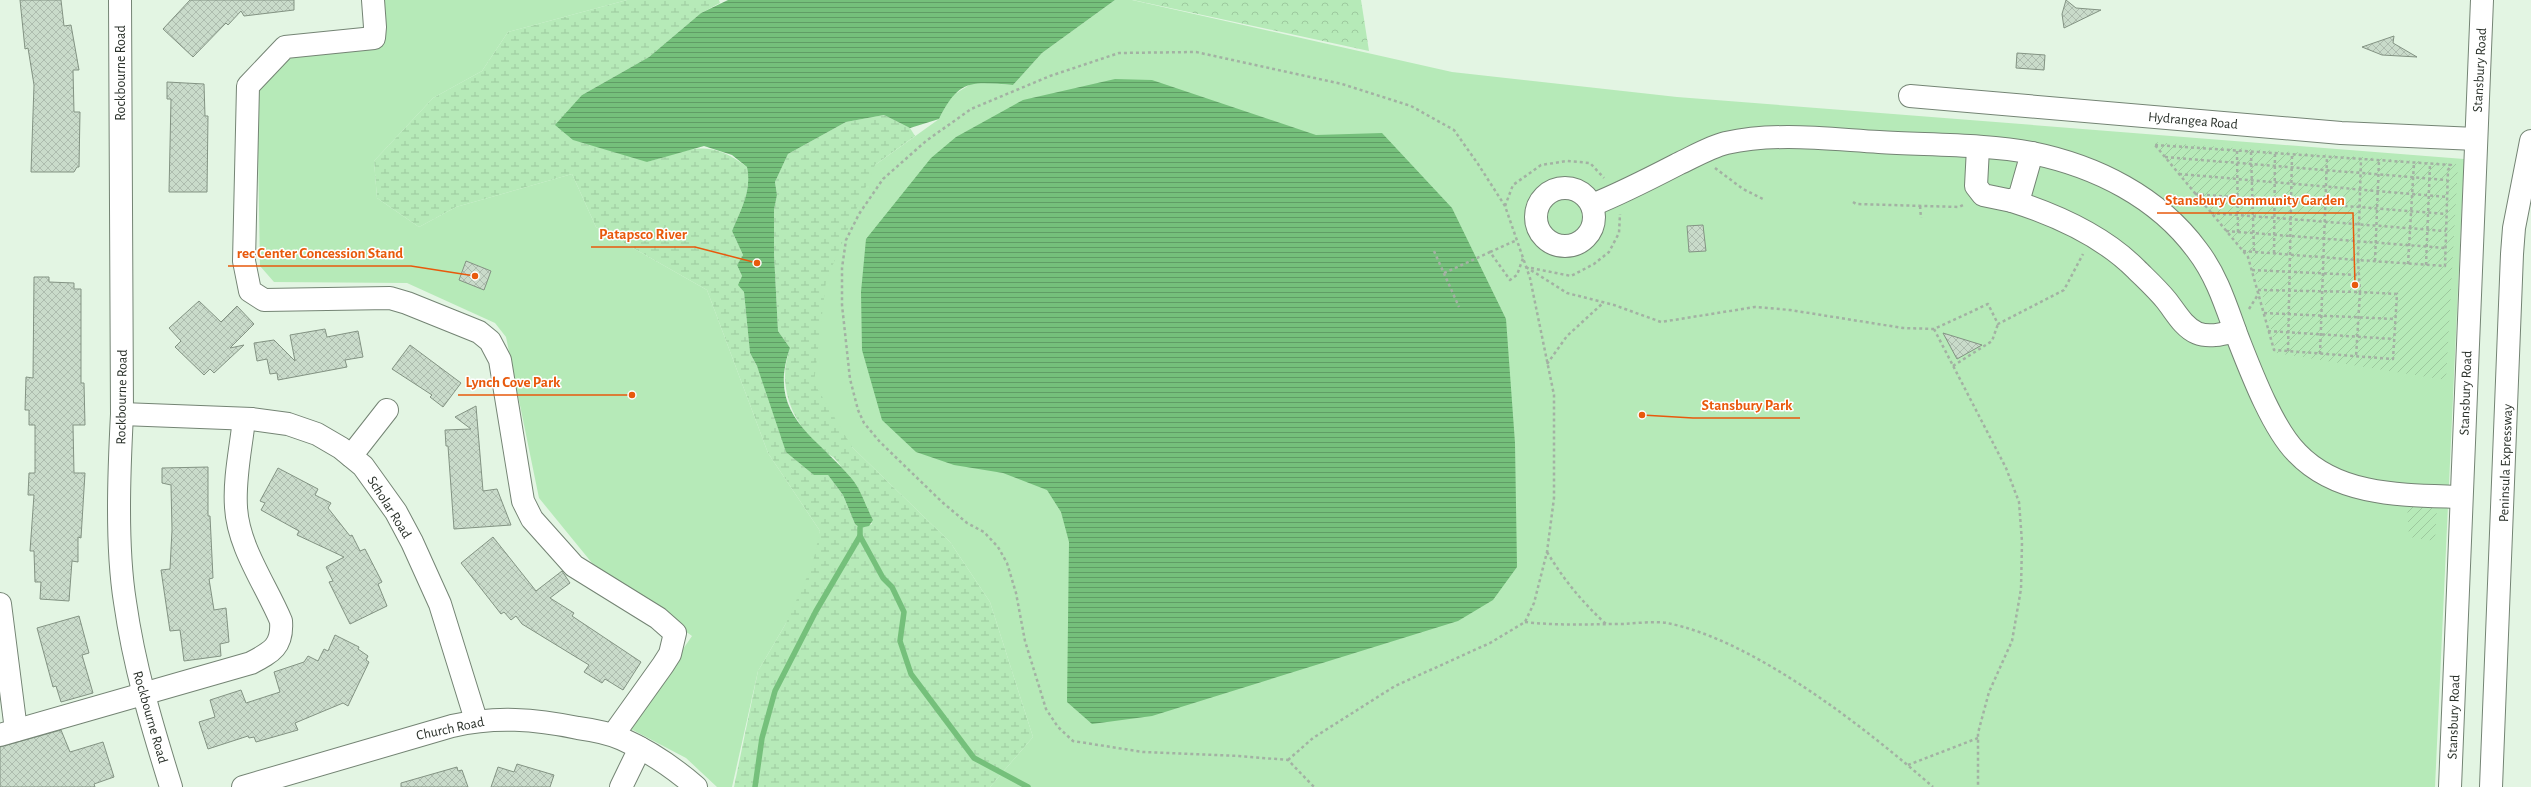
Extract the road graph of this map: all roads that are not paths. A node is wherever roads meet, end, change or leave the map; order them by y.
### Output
1 (120, 0) edge
2 (373, 0) edge
3 (2482, 0) edge
4 (1910, 96) dead end
5 (2476, 139) junction
6 (2531, 141) edge
7 (1978, 148) junction
8 (2032, 153) junction
9 (2012, 201) junction
10 (1592, 205) dead end
11 (2235, 331) junction
12 (387, 410) dead end
13 (122, 414) junction
14 (244, 419) junction
15 (351, 456) junction
16 (2461, 497) junction
17 (0, 604) edge
18 (143, 695) junction
19 (476, 720) junction
20 (8, 733) edge
21 (613, 735) junction
22 (640, 748) junction
23 (171, 787) edge
24 (243, 787) edge
25 (620, 787) edge
26 (696, 787) edge
27 (2450, 787) edge
28 (2491, 787) edge

1 - 13 street, Rockbourne Road
2 - 21 street
3 - 5 street, Stansbury Road
4 - 5 street, Hydrangea Road
5 - 16 street, Stansbury Road
6 - 28 street, Peninsula Expressway
7 - 8 street
7 - 9 street
7 - 10 street
8 - 9 street
8 - 11 street
9 - 11 street
11 - 16 street
12 - 15 street
13 - 14 street, Scholar Road
13 - 18 street, Rockbourne Road
14 - 15 street, Scholar Road
14 - 18 street
15 - 19 street, Scholar Road
16 - 27 street, Stansbury Road
17 - 20 street
18 - 20 street
18 - 23 street, Rockbourne Road
19 - 21 street, Church Road
19 - 24 street, Church Road
21 - 22 street, Church Road
22 - 25 street
22 - 26 street, Church Road

